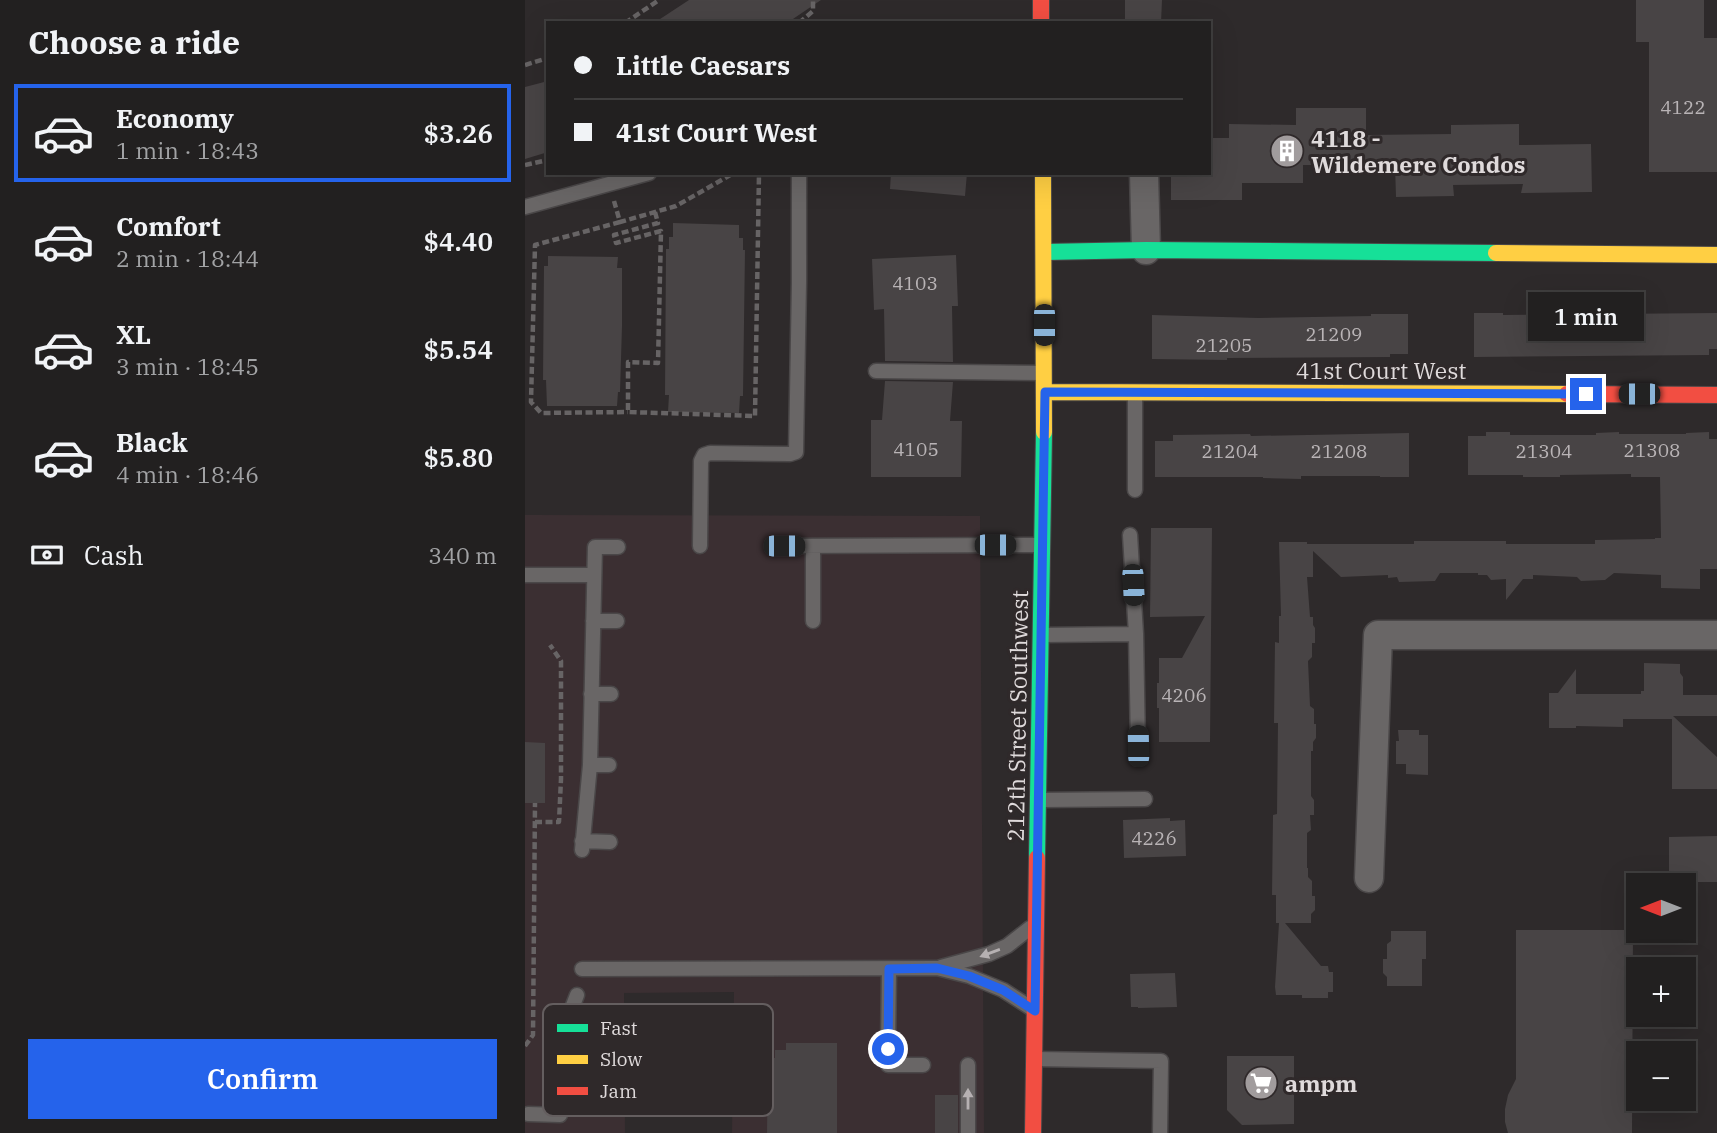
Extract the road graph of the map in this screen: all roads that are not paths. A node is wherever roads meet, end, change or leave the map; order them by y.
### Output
1 (1041, 0) edge
2 (1041, 21) edge
3 (642, 175) edge
4 (799, 175) edge
5 (1043, 175) edge
6 (1145, 175) edge
7 (525, 207) edge
8 (1146, 250) junction
9 (1044, 252) junction
10 (1717, 255) edge
11 (876, 372) dead end
12 (1045, 373) junction
13 (1045, 392) junction
14 (1135, 392) junction
15 (1717, 395) edge
16 (1135, 490) dead end
17 (1130, 536) dead end
18 (1042, 545) junction
19 (700, 546) dead end
20 (784, 546) dead end
21 (813, 546) junction
22 (618, 547) dead end
23 (525, 575) edge
24 (594, 575) junction
25 (593, 621) junction
26 (617, 621) dead end
27 (813, 621) dead end
28 (1136, 634) junction
29 (1041, 635) junction
30 (1717, 635) edge
31 (591, 694) junction
32 (611, 694) dead end
33 (1138, 746) dead end
34 (590, 765) junction
35 (609, 765) dead end
36 (1145, 799) dead end
37 (1038, 800) junction
38 (610, 842) dead end
39 (1369, 878) dead end
40 (1036, 923) junction
41 (937, 968) junction
42 (582, 969) dead end
43 (889, 969) junction
44 (577, 995) dead end
45 (574, 1004) edge
46 (1035, 1011) junction
47 (888, 1049) dead end
48 (1034, 1059) junction
49 (888, 1065) dead end
50 (923, 1065) dead end
51 (968, 1065) dead end
52 (528, 1114) dead end
53 (543, 1114) edge
54 (968, 1133) edge
55 (1033, 1133) edge
56 (1160, 1133) edge

1 - 2 street
3 - 7 lane
4 - 19 lane
5 - 9 street, 212th Street Southwest
6 - 8 street
8 - 9 street
8 - 10 street
9 - 12 street, 212th Street Southwest
11 - 12 lane
12 - 13 street, 212th Street Southwest
13 - 14 street, 41st Court West
13 - 18 street, 212th Street Southwest
14 - 15 street, 41st Court West
14 - 16 lane
17 - 28 lane
18 - 21 lane
18 - 29 street, 212th Street Southwest
20 - 21 lane
21 - 27 lane
22 - 24 lane
23 - 24 lane
24 - 25 lane
25 - 26 lane
25 - 31 lane
28 - 29 lane
28 - 33 lane
29 - 37 street, 212th Street Southwest
30 - 39 street
31 - 32 lane
31 - 34 lane
34 - 35 lane
34 - 38 lane
36 - 37 lane
37 - 40 street, 212th Street Southwest
40 -> 41 lane
40 - 46 street, 212th Street Southwest
41 - 43 lane
41 - 46 lane
42 - 43 lane
43 - 47 lane
44 - 45 lane
46 - 48 street, 212th Street Southwest
48 - 55 street, 212th Street Southwest
48 - 56 lane
49 - 50 lane
54 -> 51 lane
52 - 53 lane

